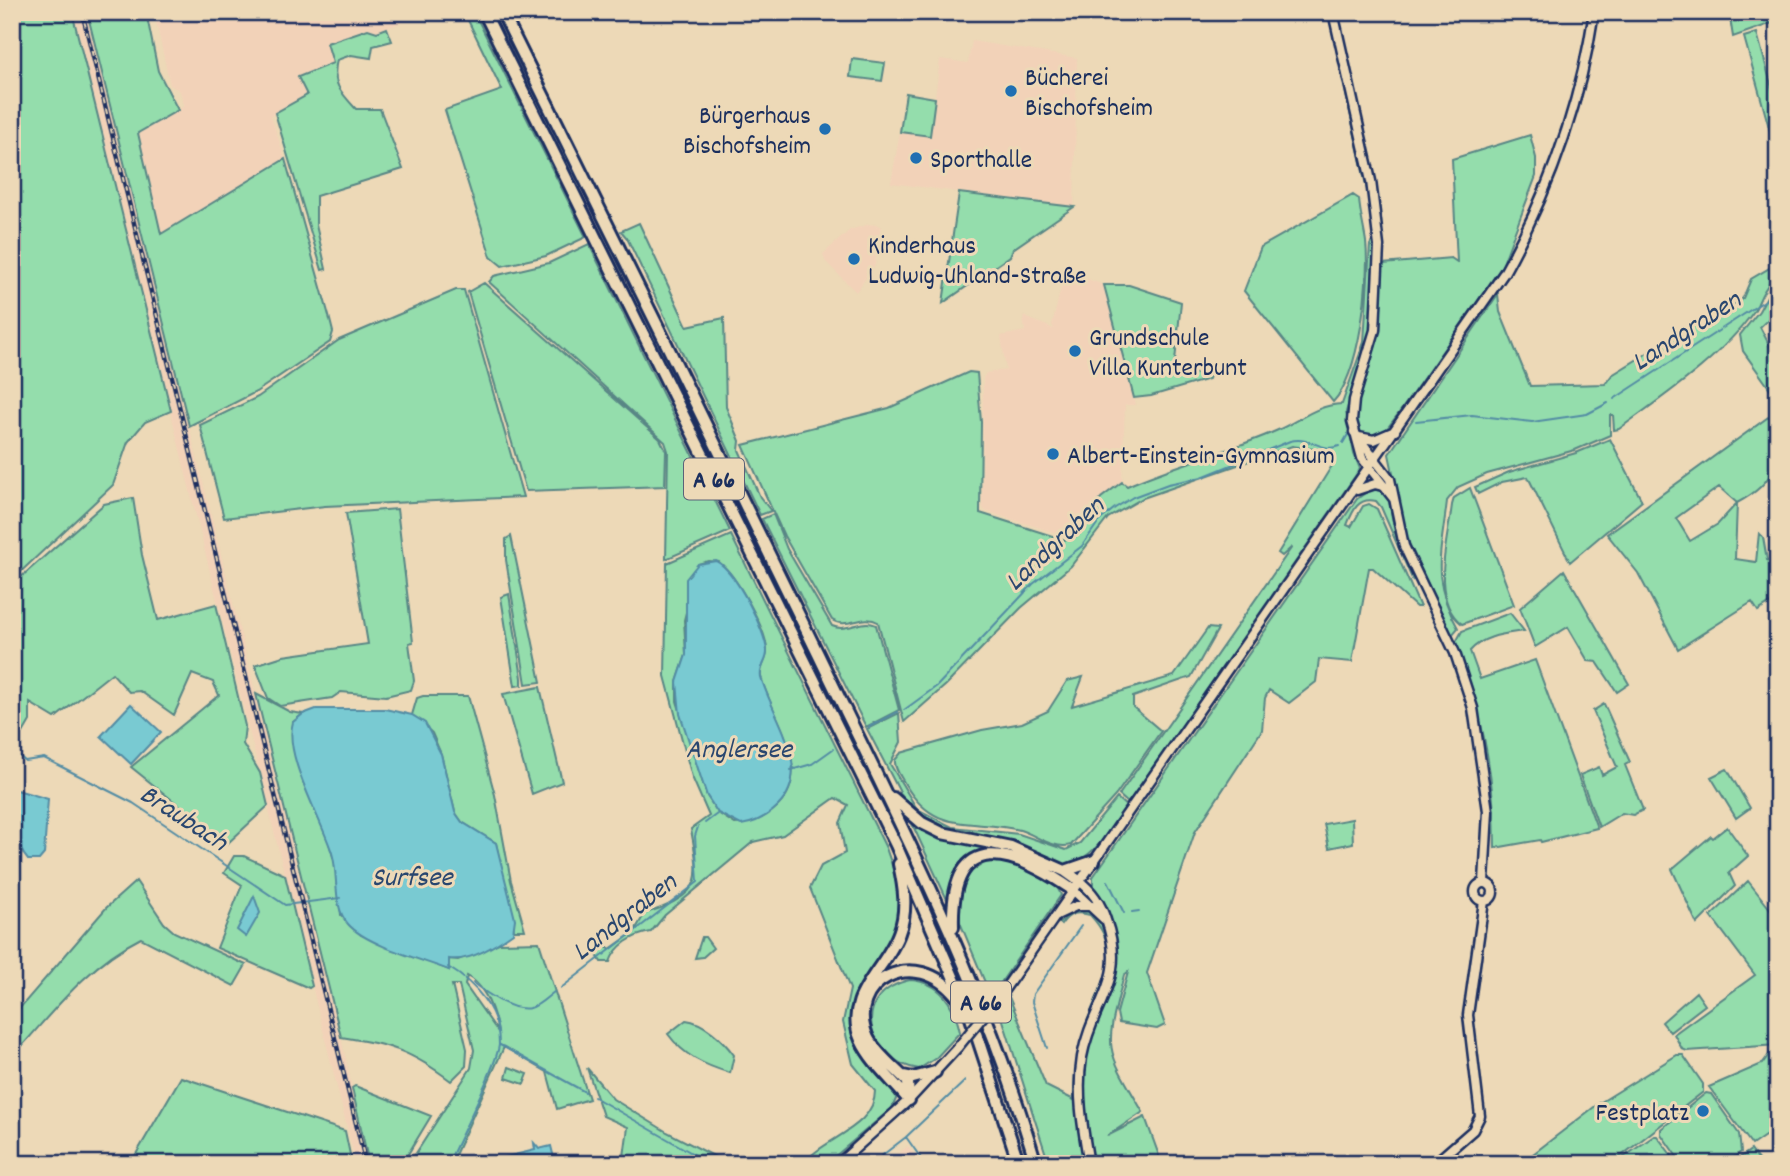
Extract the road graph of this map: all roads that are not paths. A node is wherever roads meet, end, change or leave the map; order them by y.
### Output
1 (484, 12) edge
2 (502, 12) edge
3 (1333, 12) edge
4 (1594, 12) edge
5 (1396, 431) junction
6 (1356, 434) junction
7 (1377, 458) junction
8 (1370, 468) junction
9 (1386, 486) junction
10 (1354, 491) junction
11 (1394, 499) junction
12 (888, 794) junction
13 (896, 845) junction
14 (1094, 861) junction
15 (1065, 871) junction
16 (1484, 882) junction
17 (1076, 886) junction
18 (1483, 901) junction
19 (1092, 907) junction
20 (1055, 916) junction
21 (1108, 924) junction
22 (953, 933) junction
23 (971, 1018) junction
24 (935, 1072) junction
25 (902, 1076) junction
26 (909, 1100) junction
27 (838, 1164) edge
28 (1020, 1164) edge
29 (1036, 1164) edge
30 (1089, 1164) edge
31 (1434, 1164) edge

1 - 13 highway, A 66
2 - 12 highway, A 66
3 - 6 main road
4 - 5 main road
5 - 6 main road
5 - 7 main road
6 - 7 main road
6 - 8 main road
7 - 8 main road
7 - 11 main road
8 - 9 main road
8 - 10 main road
9 - 10 main road
9 - 11 main road
10 - 14 main road
11 - 16 main road
12 - 15 highway
12 - 22 highway, A 66
13 - 23 highway, A 66
13 - 26 highway
14 - 15 highway
14 - 17 main road
15 - 17 highway
16 - 18 main road
16 - 18 main road
17 - 19 main road
17 - 20 main road
17 - 21 main road
17 - 22 highway
18 - 31 main road
19 - 20 main road
19 - 21 main road
20 - 24 main road, bridge
21 - 30 main road
22 - 29 highway, A 66
23 - 25 highway
23 - 28 highway, A 66
24 - 25 highway
24 - 26 main road
25 - 26 highway
26 - 27 main road

